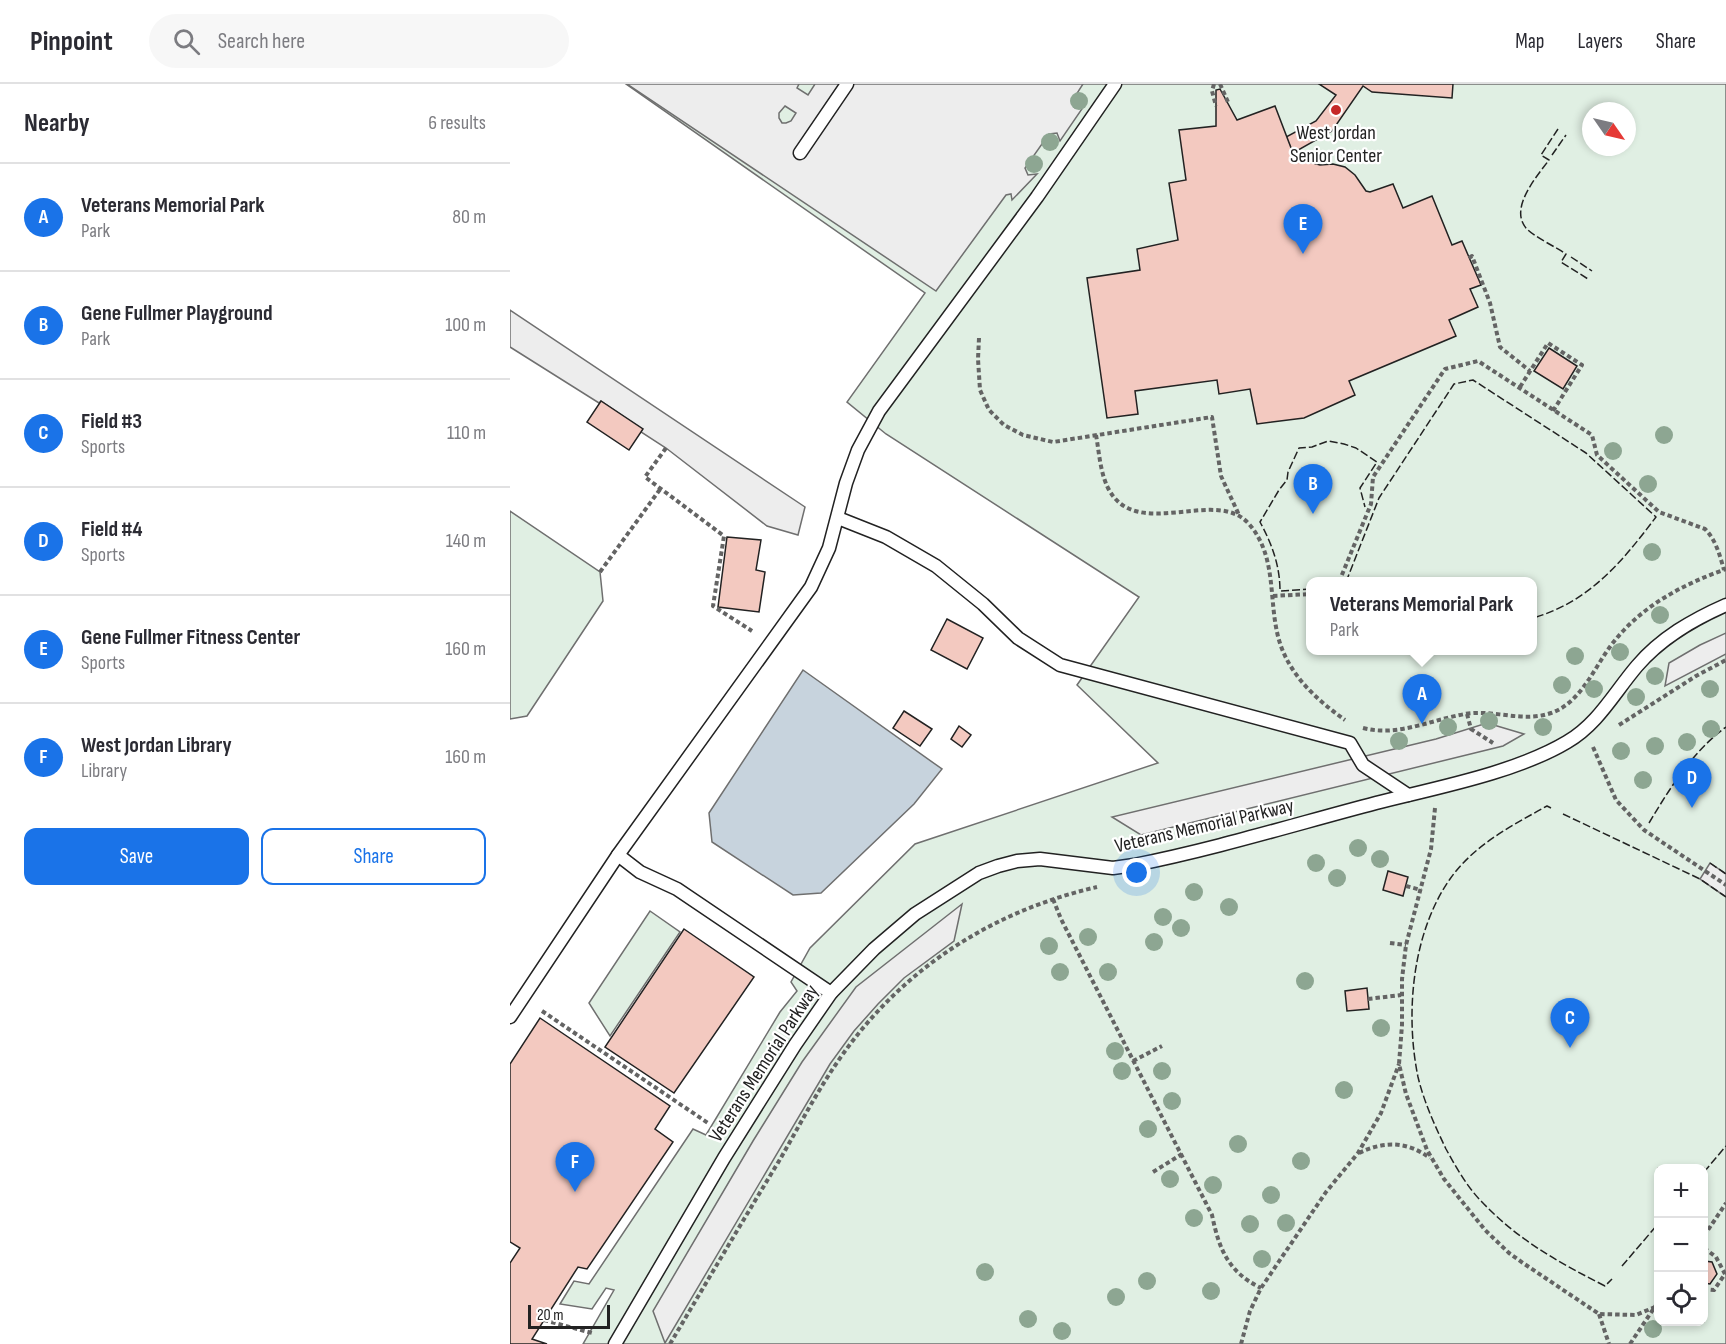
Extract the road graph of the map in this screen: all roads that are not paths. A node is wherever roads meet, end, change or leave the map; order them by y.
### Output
1 (847, 84) edge
2 (1115, 84) edge
3 (800, 153) dead end
4 (838, 518) junction
5 (1726, 605) edge
6 (1408, 795) junction
7 (618, 855) junction
8 (831, 993) junction
9 (510, 1017) edge
10 (615, 1344) edge

1 - 3 lane
2 - 4 lane
4 - 6 lane
4 - 7 lane
5 - 6 lane, Veterans Memorial Parkway
6 - 8 lane, Veterans Memorial Parkway
7 - 8 lane
7 - 9 lane
8 - 10 lane, Veterans Memorial Parkway

